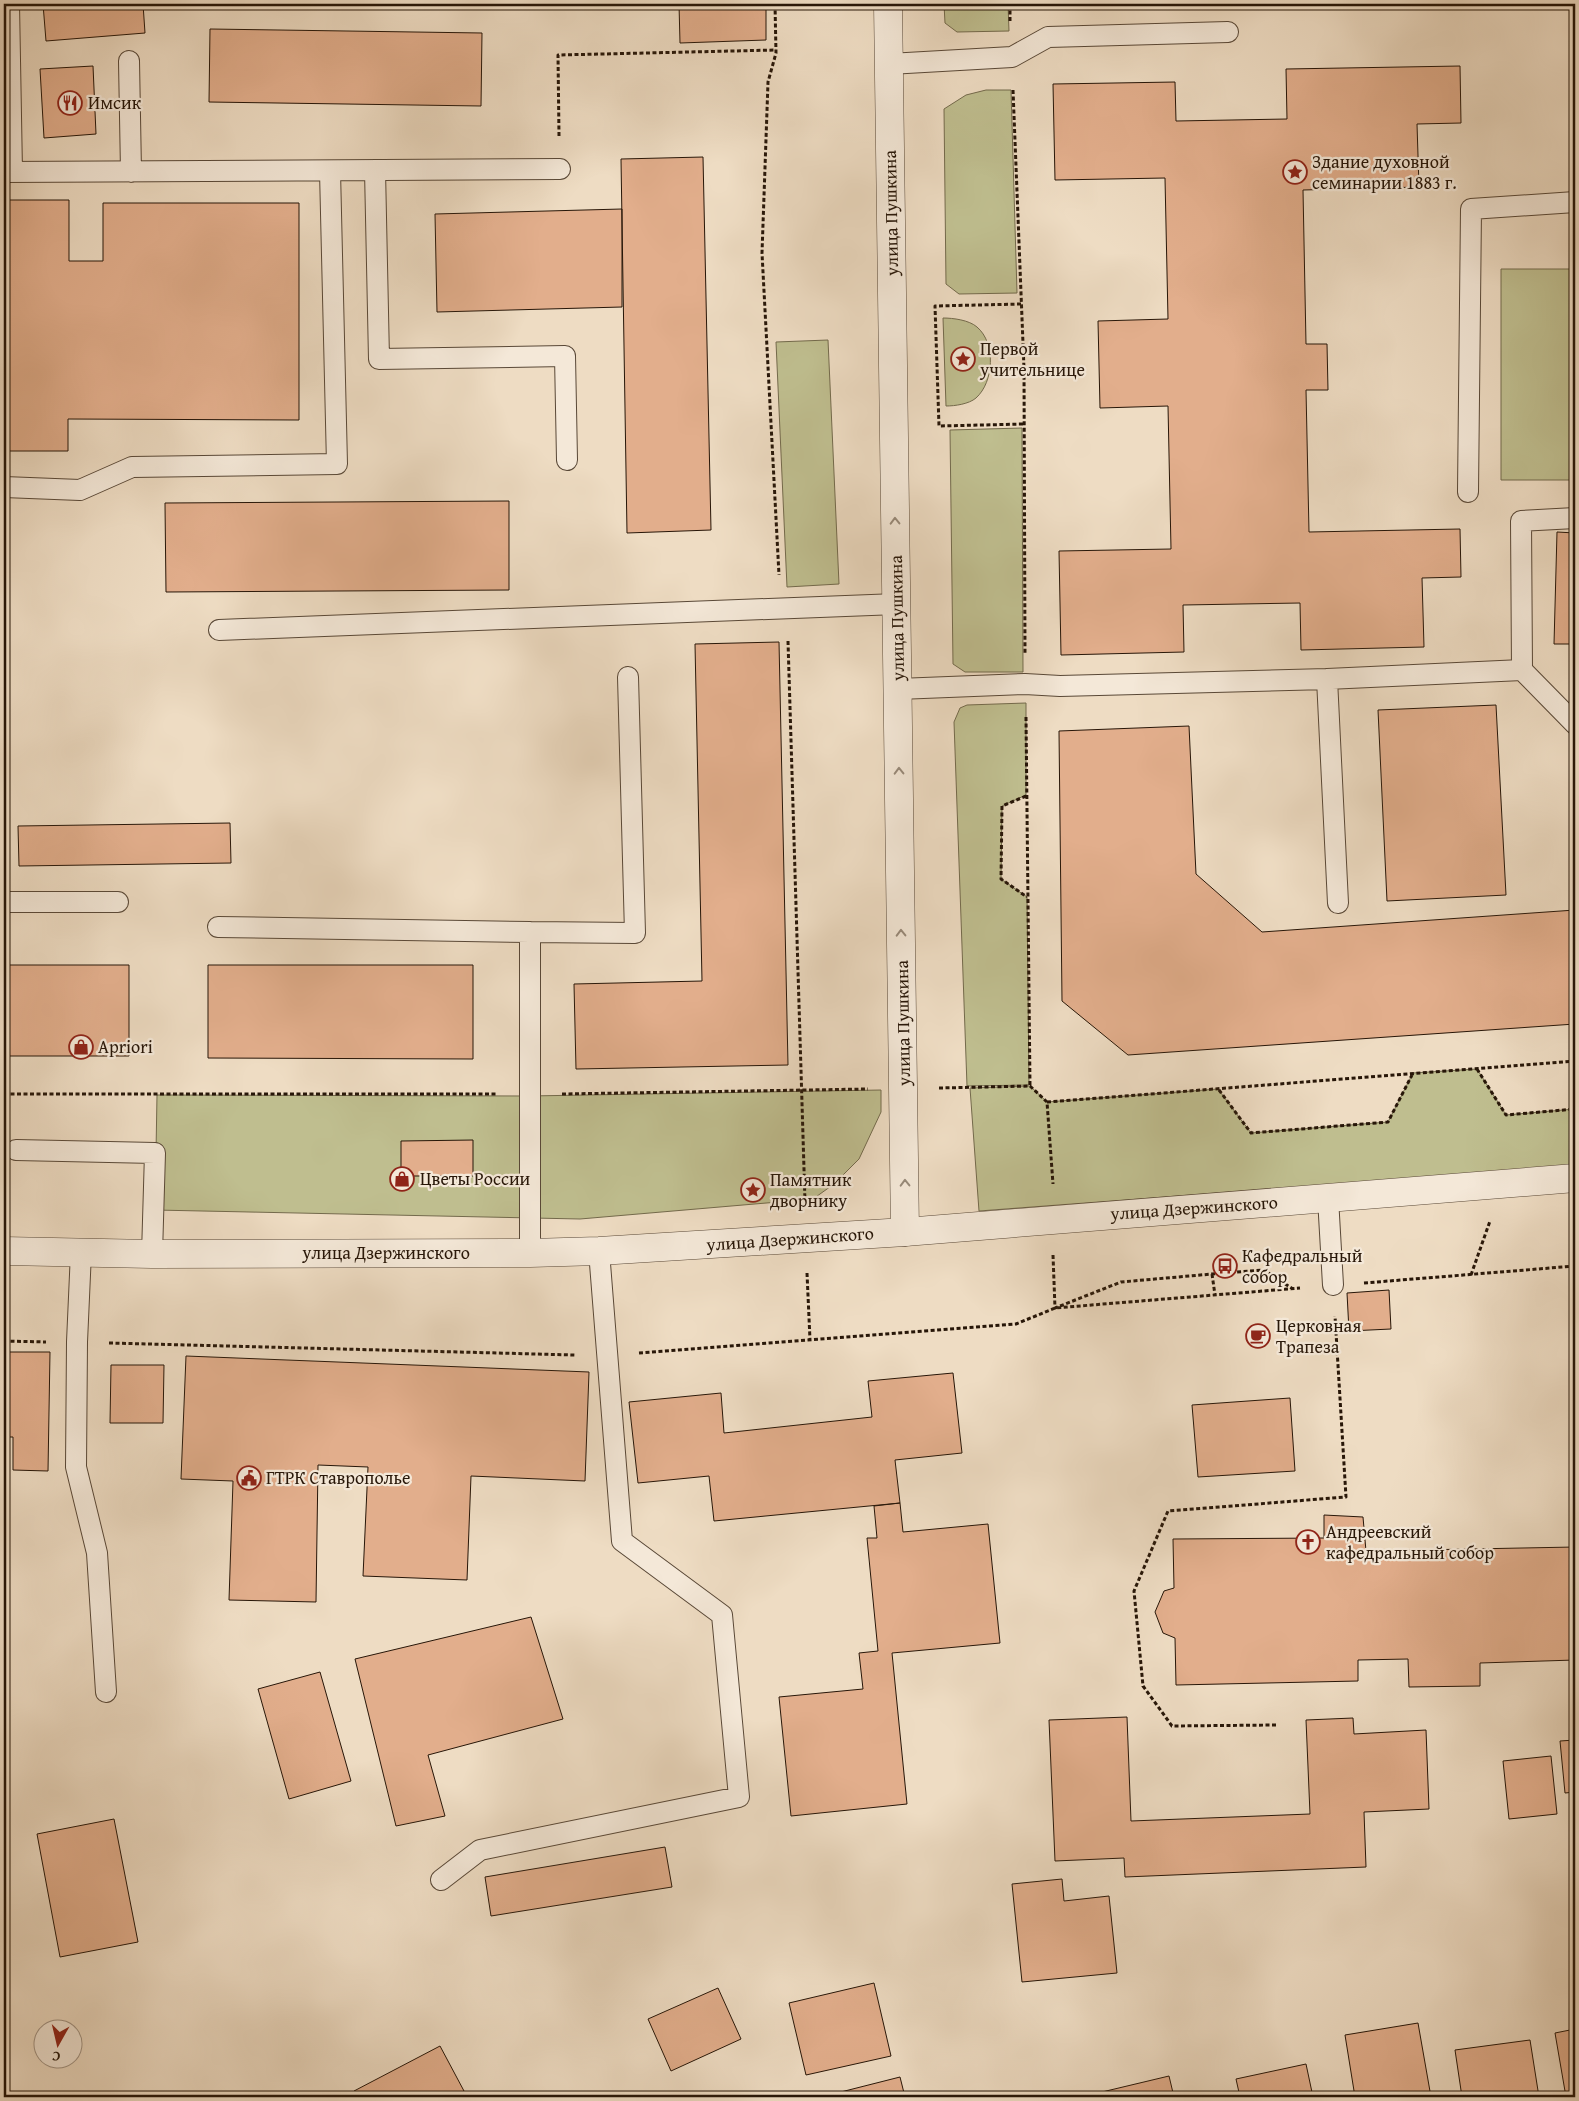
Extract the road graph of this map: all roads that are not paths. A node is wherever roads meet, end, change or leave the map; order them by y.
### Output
1 (9, 4) edge
2 (888, 4) edge
3 (1228, 32) dead end
4 (129, 61) dead end
5 (889, 64) junction
6 (560, 169) road end
7 (375, 170) junction
8 (330, 171) junction
9 (8, 172) edge
10 (131, 172) junction
11 (1575, 202) edge
12 (567, 460) dead end
13 (4, 487) edge
14 (1468, 492) dead end
15 (1575, 518) edge
16 (897, 604) junction
17 (219, 630) dead end
18 (1522, 670) junction
19 (628, 677) dead end
20 (1327, 679) junction
21 (898, 689) junction
22 (1575, 724) edge
23 (4, 902) edge
24 (118, 902) dead end
25 (1338, 903) dead end
26 (218, 927) dead end
27 (530, 932) junction
28 (16, 1150) dead end
29 (1575, 1178) edge
30 (1328, 1198) junction
31 (905, 1232) junction
32 (4, 1251) edge
33 (599, 1251) junction
34 (81, 1252) junction
35 (530, 1253) junction
36 (152, 1254) junction
37 (1333, 1285) road end
38 (106, 1692) dead end
39 (440, 1880) dead end

1 - 9 lane
2 - 5 street, улица Пушкина
3 - 5 lane
4 - 10 lane
16 -> 5 street, улица Пушкина
6 - 7 lane
7 - 8 lane
7 - 12 lane
8 - 10 lane
8 - 13 lane
9 - 10 lane
11 - 14 lane
15 - 18 lane
16 - 17 lane
16 - 21 street, улица Пушкина
18 - 20 lane
18 - 22 lane
19 - 27 lane
20 - 21 lane
20 - 25 lane
31 -> 21 street, улица Пушкина
23 - 24 lane
26 - 27 lane
27 - 35 lane
28 - 36 lane
29 - 30 street, улица Дзержинского
30 - 31 street, улица Дзержинского
30 - 37 lane
31 - 33 street, улица Дзержинского
32 - 34 street, улица Дзержинского
33 - 35 street, улица Дзержинского
33 - 39 lane
34 - 36 street, улица Дзержинского
34 - 38 lane
35 - 36 street, улица Дзержинского

